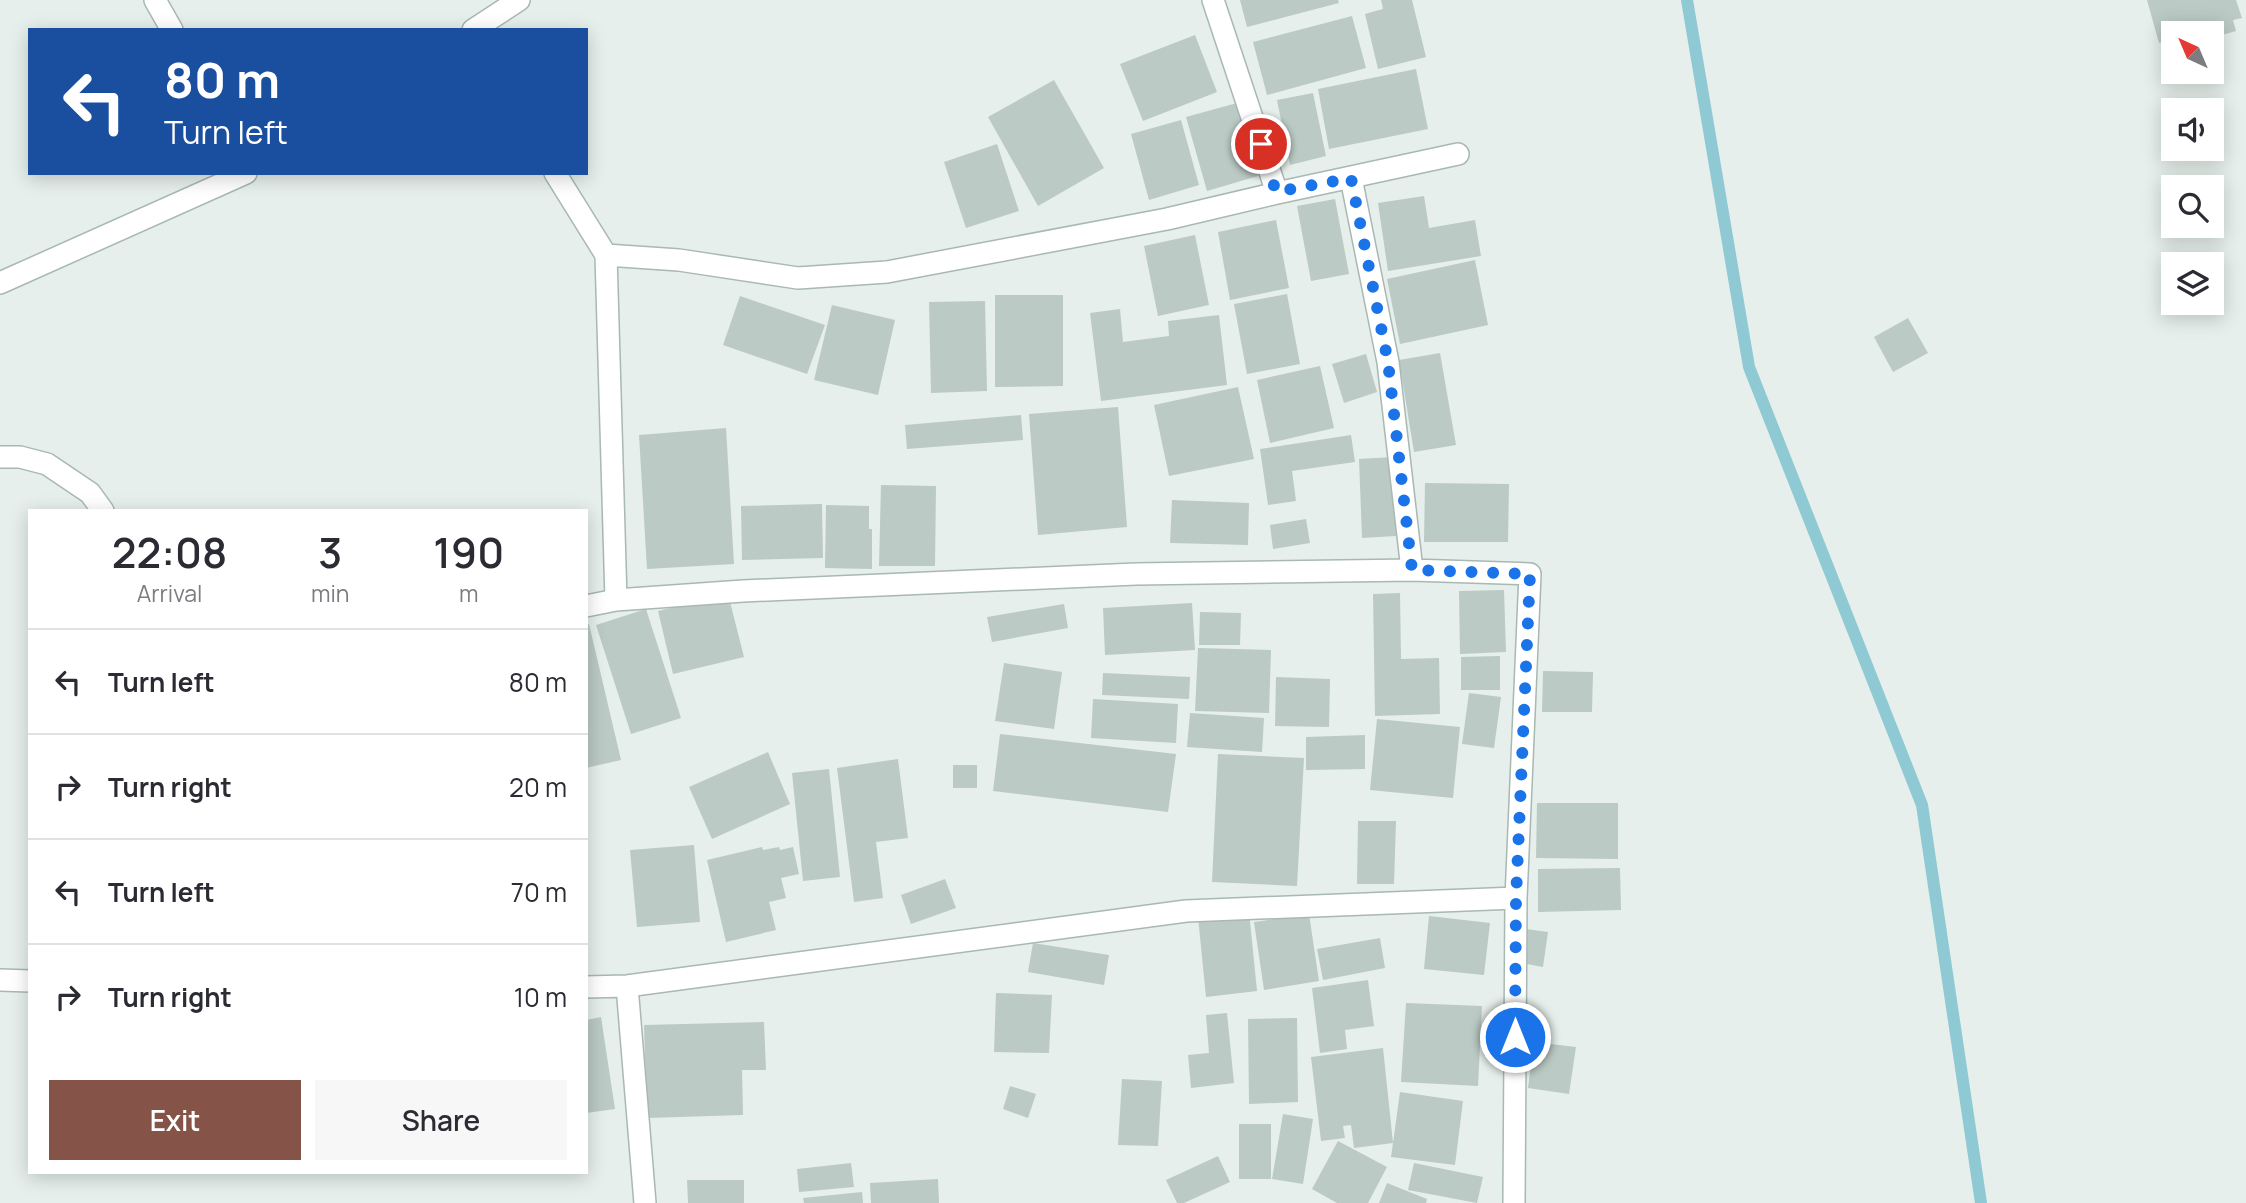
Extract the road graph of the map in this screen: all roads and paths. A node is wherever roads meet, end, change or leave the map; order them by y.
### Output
1 (155, 0) edge
2 (519, 0) edge
3 (1213, 0) edge
4 (171, 28) edge
5 (476, 28) edge
6 (1458, 154) dead end
7 (242, 175) edge
8 (556, 175) edge
9 (1351, 178) junction
10 (1276, 192) junction
11 (606, 256) junction
12 (0, 283) edge
13 (0, 457) edge
14 (102, 509) edge
15 (1412, 570) junction
16 (616, 600) junction
17 (588, 606) edge
18 (1516, 898) junction
19 (0, 980) edge
20 (28, 981) edge
21 (627, 986) junction
22 (588, 987) edge
23 (645, 1203) edge
24 (1514, 1203) edge

1 - 4 street
2 - 5 street
3 - 10 street
6 - 9 street
7 - 12 street
8 - 11 street
9 - 10 street
9 - 15 street
10 - 11 street
11 - 16 street
13 - 14 street
15 - 16 street
15 - 18 street
16 - 17 street
18 - 21 street
18 - 24 street
19 - 20 street
21 - 22 street
21 - 23 street

